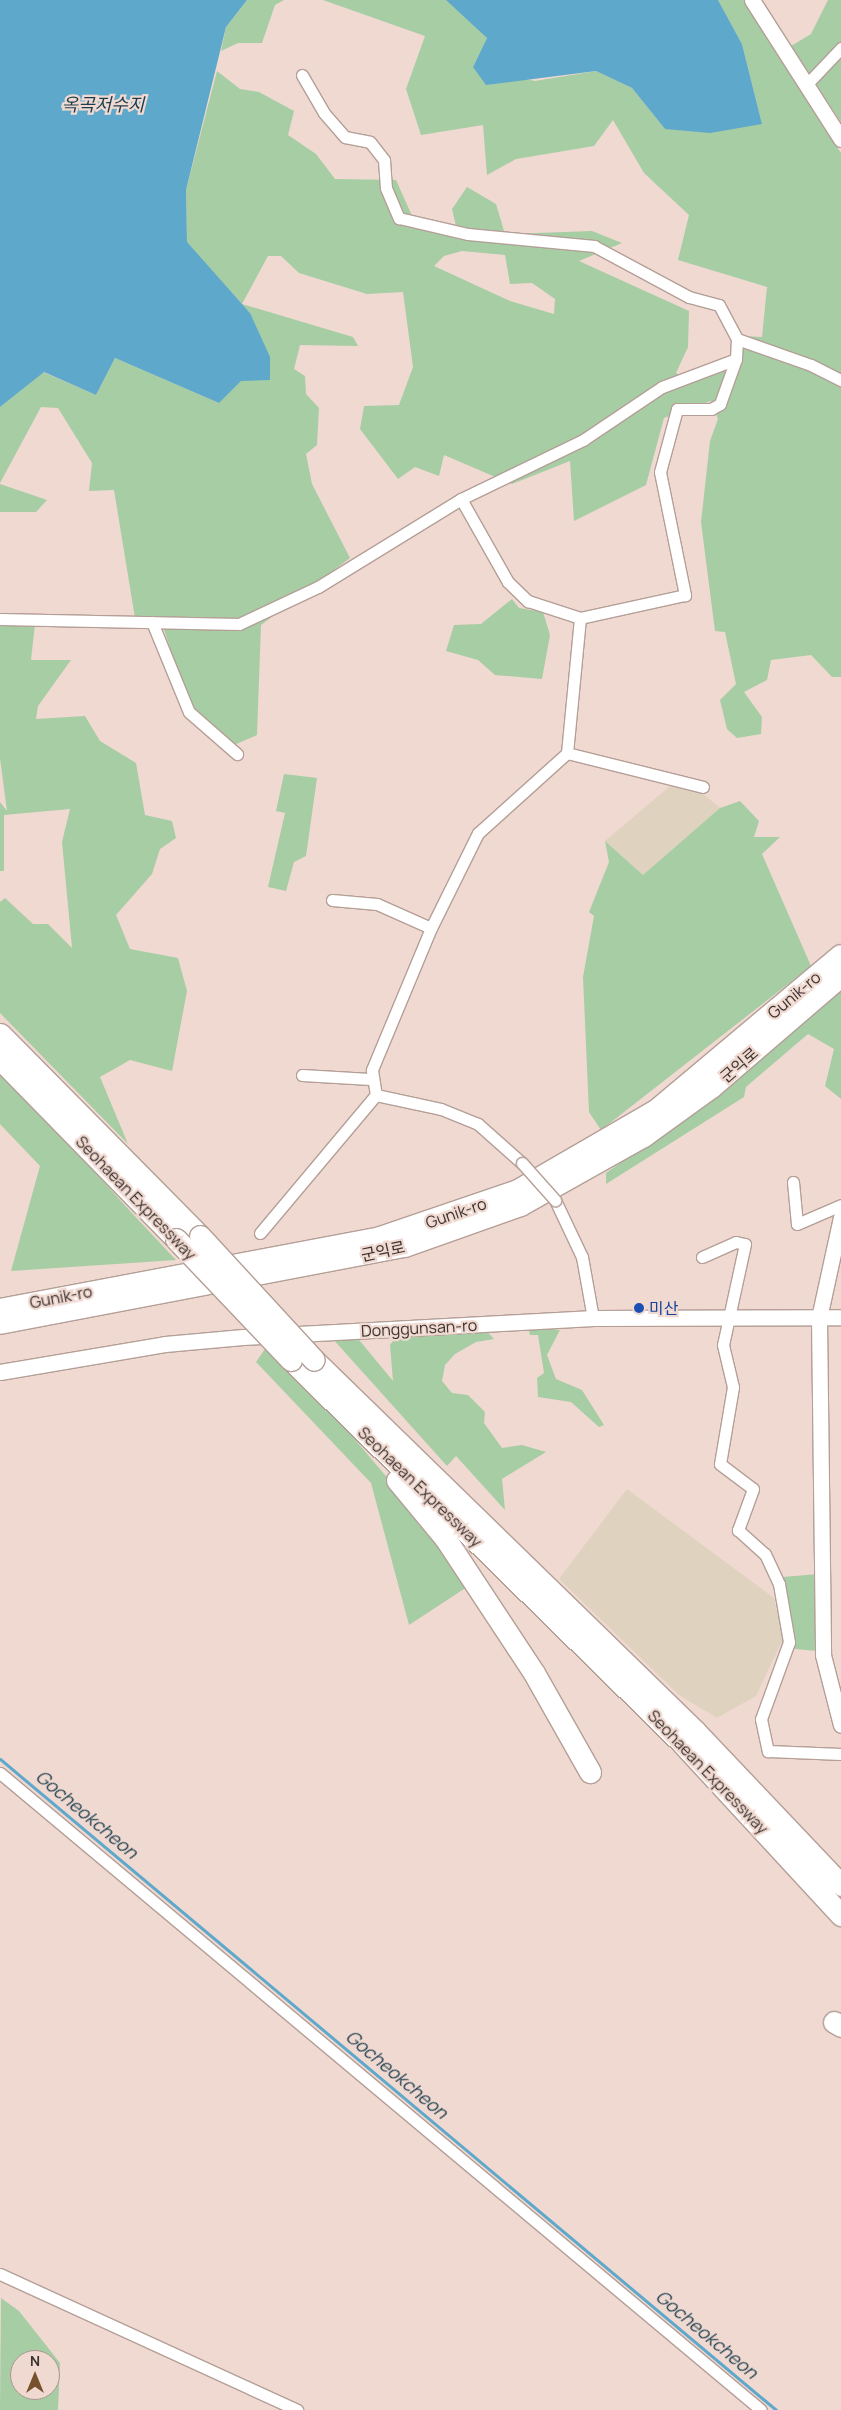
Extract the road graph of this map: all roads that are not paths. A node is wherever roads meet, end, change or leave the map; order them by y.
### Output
1 (752, 0) edge
2 (841, 48) edge
3 (302, 75) dead end
4 (807, 84) junction
5 (841, 139) edge
6 (736, 339) junction
7 (736, 359) junction
8 (841, 380) edge
9 (460, 499) junction
10 (580, 618) junction
11 (0, 619) edge
12 (152, 622) junction
13 (567, 753) junction
14 (236, 754) dead end
15 (703, 787) dead end
16 (332, 900) dead end
17 (431, 928) junction
18 (841, 955) edge
19 (841, 976) edge
20 (0, 1034) edge
21 (0, 1059) edge
22 (302, 1075) dead end
23 (370, 1079) junction
24 (376, 1095) junction
25 (793, 1182) dead end
26 (841, 1205) edge
27 (841, 1217) edge
28 (260, 1232) dead end
29 (702, 1258) dead end
30 (0, 1309) edge
31 (731, 1316) junction
32 (841, 1317) edge
33 (593, 1318) junction
34 (819, 1318) junction
35 (0, 1324) edge
36 (0, 1372) edge
37 (327, 1395) junction
38 (841, 1725) edge
39 (841, 1754) edge
40 (590, 1772) dead end
41 (0, 1773) edge
42 (841, 1886) edge
43 (841, 1915) edge
44 (0, 2274) edge
45 (297, 2410) edge
46 (761, 2410) edge

1 - 4 street
2 - 4 street
3 - 6 street
4 - 5 street
6 - 7 street
6 - 8 street
7 - 9 street
7 - 10 street
9 - 10 street
9 - 12 street
10 - 13 street
11 - 12 street
12 - 14 street
13 - 15 street
13 - 17 street
16 - 17 street
17 - 23 street
18 - 30 highway, Gunik-ro
19 - 35 highway, 군익로
20 - 42 highway, Seohaean Expressway, bridge
21 - 37 highway, Seohaean Expressway, bridge
22 - 23 street
23 - 24 street
24 - 28 street
24 - 33 street, bridge
25 - 26 street
27 - 34 street
29 - 31 street
31 - 33 street, Donggunsan-ro
31 - 34 street, Donggunsan-ro
31 - 39 street
32 - 34 street, Donggunsan-ro
33 - 36 street, Donggunsan-ro
34 - 38 street
37 - 40 highway
37 - 43 highway, Seohaean Expressway
41 - 46 street
44 - 45 street

